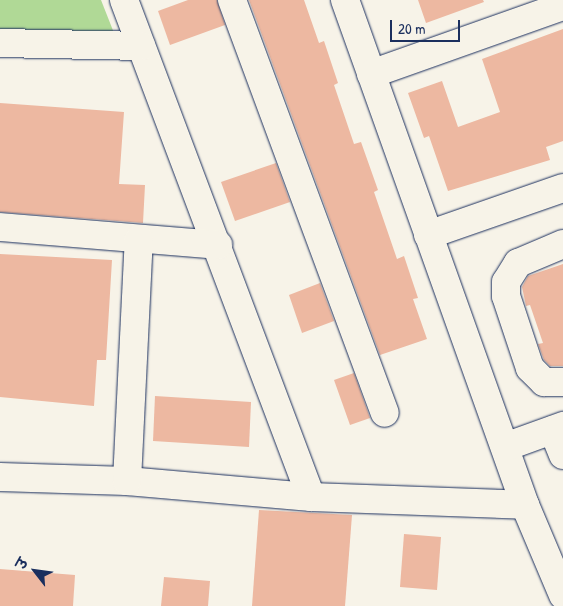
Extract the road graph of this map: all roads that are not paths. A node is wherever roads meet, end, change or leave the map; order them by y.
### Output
1 (124, 0) edge
2 (232, 0) edge
3 (345, 0) edge
4 (563, 6) edge
5 (0, 43) edge
6 (141, 46) junction
7 (371, 74) junction
8 (563, 188) edge
9 (0, 227) edge
10 (428, 235) junction
11 (139, 239) junction
12 (563, 244) edge
13 (218, 245) junction
14 (563, 382) edge
15 (385, 413) dead end
16 (558, 428) edge
17 (505, 447) junction
18 (563, 455) edge
19 (0, 477) edge
20 (127, 482) junction
21 (311, 497) junction
22 (525, 505) junction
23 (563, 595) edge

1 - 6 street
2 - 15 street
3 - 7 street
4 - 7 street
5 - 6 street
6 - 13 street
7 - 10 street
8 - 10 street
9 - 11 street
10 - 17 street
11 - 13 street
11 - 20 street
12 - 14 street
13 - 21 street
16 - 17 street
16 - 18 street
17 - 22 street
19 - 20 street
20 - 21 street
21 - 22 street
22 - 23 street

